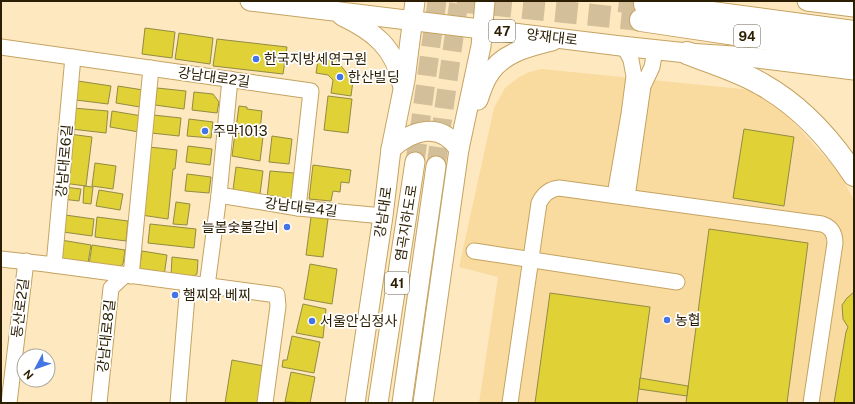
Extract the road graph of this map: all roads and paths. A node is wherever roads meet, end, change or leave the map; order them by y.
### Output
1 (250, 1) edge
2 (345, 1) edge
3 (415, 1) edge
4 (485, 1) edge
5 (807, 1) edge
6 (854, 7) edge
7 (327, 10) junction
8 (413, 20) junction
9 (483, 29) junction
10 (854, 32) edge
11 (591, 42) junction
12 (621, 46) junction
13 (1, 47) edge
14 (659, 49) junction
15 (854, 52) edge
16 (687, 53) junction
17 (73, 57) junction
18 (151, 68) junction
19 (854, 70) edge
20 (230, 79) junction
21 (403, 88) junction
22 (391, 149) junction
23 (459, 149) junction
24 (415, 162) tunnel mouth
25 (436, 166) tunnel mouth
26 (854, 175) edge
27 (219, 195) junction
28 (621, 196) junction
29 (298, 208) junction
30 (383, 216) junction
31 (474, 251) dead end
32 (1, 259) edge
33 (531, 260) junction
34 (26, 261) junction
35 (54, 265) junction
36 (128, 275) junction
37 (677, 282) dead end
38 (188, 284) junction
39 (207, 286) junction
40 (9, 403) edge
41 (99, 403) edge
42 (178, 403) edge
43 (265, 403) edge
44 (355, 403) edge
45 (378, 403) edge
46 (402, 403) edge
47 (423, 403) edge
48 (510, 403) edge
49 (811, 403) edge

1 - 7 main road, 양재대로 / 47
2 - 7 main road
3 - 8 main road, 강남대로
4 - 9 main road
5 - 6 main road
7 - 8 main road, 양재대로 / 47
7 - 21 main road
8 - 9 main road, 양재대로 / 47
8 - 21 main road, 강남대로
9 - 11 main road, 양재대로 / 47
9 - 23 main road
10 - 15 highway, 94
11 - 12 main road, 양재대로 / 47
11 - 23 main road
12 - 14 main road, 양재대로 / 47
12 - 28 street
13 - 17 street, 강남대로2길
14 - 16 main road, 양재대로 / 47
14 - 28 street
16 - 19 main road, 양재대로 / 47
16 - 26 highway
17 - 18 street, 강남대로2길
17 - 35 street, 강남대로6길
18 - 20 street, 강남대로2길
18 - 36 street
20 - 27 street
20 - 29 street, 강남대로2길
21 - 22 main road, 강남대로
22 - 23 main road
22 - 30 main road, 강남대로
23 - 47 main road
24 - 45 main road, 염곡지하도로 / 41
25 - 46 main road, 염곡지하도로 / 41
27 - 29 street, 강남대로4길
27 - 39 street
28 - 33 street
28 - 49 street
29 - 30 street, 강남대로4길
30 - 44 main road, 강남대로
31 - 33 street
32 - 34 street
33 - 37 street
33 - 48 street
34 - 35 street
34 - 40 street, 동산로2길
35 - 36 street
36 - 38 street
36 - 41 street, 강남대로8길
38 - 39 street
38 - 42 street
39 - 43 street

